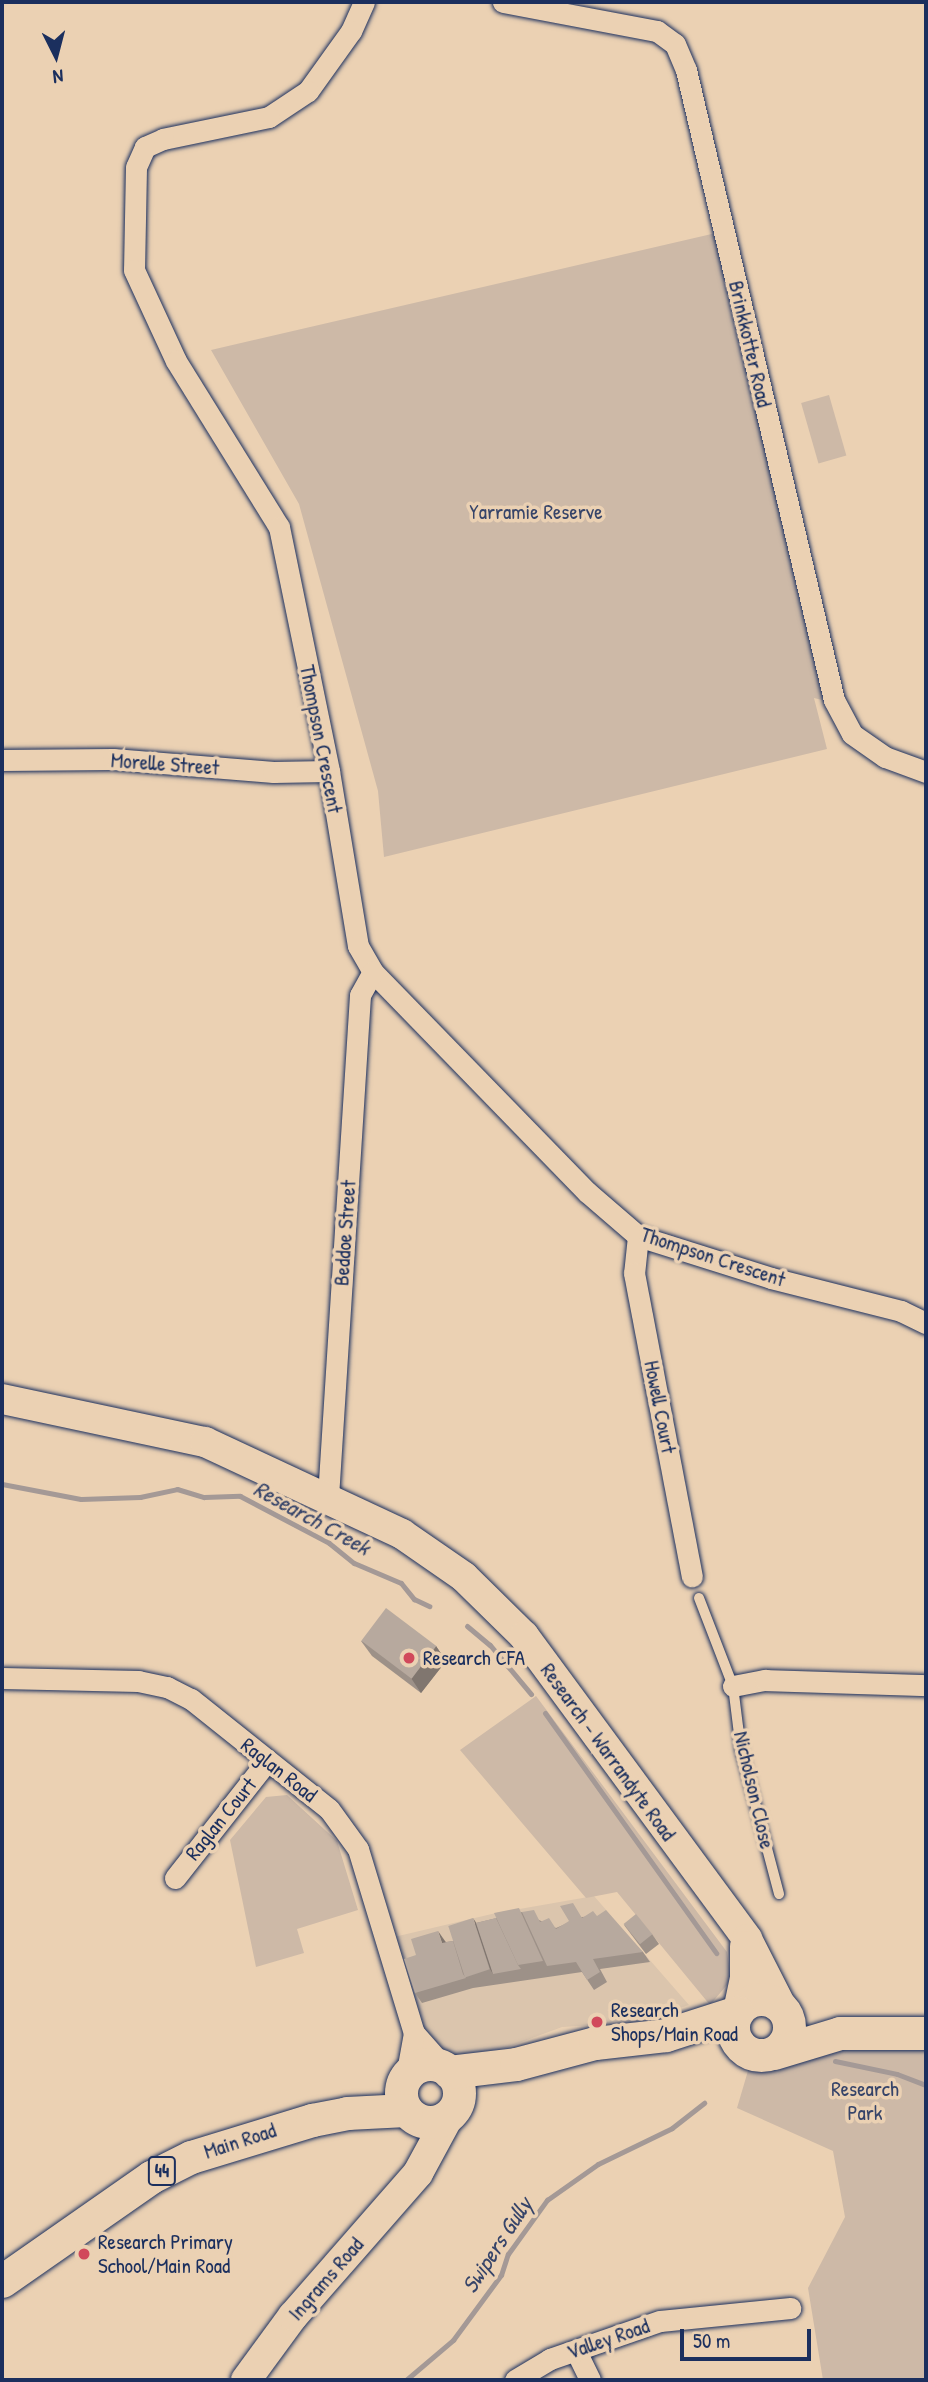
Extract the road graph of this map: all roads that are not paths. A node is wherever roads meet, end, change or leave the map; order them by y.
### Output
1 (363, 2) edge
2 (503, 2) edge
3 (2, 760) edge
4 (329, 771) junction
5 (926, 772) edge
6 (373, 972) junction
7 (638, 1236) junction
8 (926, 1323) edge
9 (2, 1399) edge
10 (328, 1497) junction
11 (692, 1577) dead end
12 (699, 1598) dead end
13 (2, 1678) edge
14 (926, 1685) edge
15 (733, 1686) junction
16 (267, 1761) junction
17 (174, 1878) dead end
18 (779, 1894) dead end
19 (741, 1932) junction
20 (782, 2008) junction
21 (738, 2011) junction
22 (860, 2031) junction
23 (926, 2033) edge
24 (414, 2034) junction
25 (666, 2035) junction
26 (759, 2052) junction
27 (516, 2064) junction
28 (447, 2071) junction
29 (406, 2097) junction
30 (453, 2111) junction
31 (411, 2180) junction
32 (2, 2281) edge
33 (790, 2308) dead end
34 (576, 2351) junction
35 (246, 2380) edge
36 (516, 2380) edge
37 (590, 2380) edge

1 - 4 street, Thompson Crescent
2 - 5 street, Brinkkotter Road
3 - 4 street, Morelle Street
4 - 6 street, Thompson Crescent
6 - 7 street, Thompson Crescent
6 - 10 street, Beddoe Street
7 - 8 street, Thompson Crescent
7 - 11 street, Howell Court
9 - 10 main road, Research – Warrandyte Road
10 - 19 main road, Research – Warrandyte Road
12 - 15 lane, Nicholson Close
13 - 16 street, Raglan Road
14 - 15 street
15 - 18 lane, Nicholson Close
16 - 17 street, Raglan Court
16 - 24 street, Raglan Road
19 - 20 main road, Research – Warrandyte Road
19 - 21 main road, Research – Warrandyte Road
20 - 21 main road
20 - 22 main road
20 - 26 main road
21 - 25 main road
21 - 26 main road
22 - 23 main road
22 - 26 main road
24 - 28 street, Raglan Road
24 - 29 street, Raglan Road
25 - 26 main road
25 - 27 main road
27 - 28 main road
27 - 30 main road
28 - 29 main road
28 - 30 main road
29 - 30 main road
29 - 31 main road
29 - 32 main road, Main Road / 44
30 - 31 main road, Ingrams Road
31 - 35 main road, Ingrams Road
33 - 34 street, Valley Road
34 - 36 street, Valley Road
34 - 37 street

